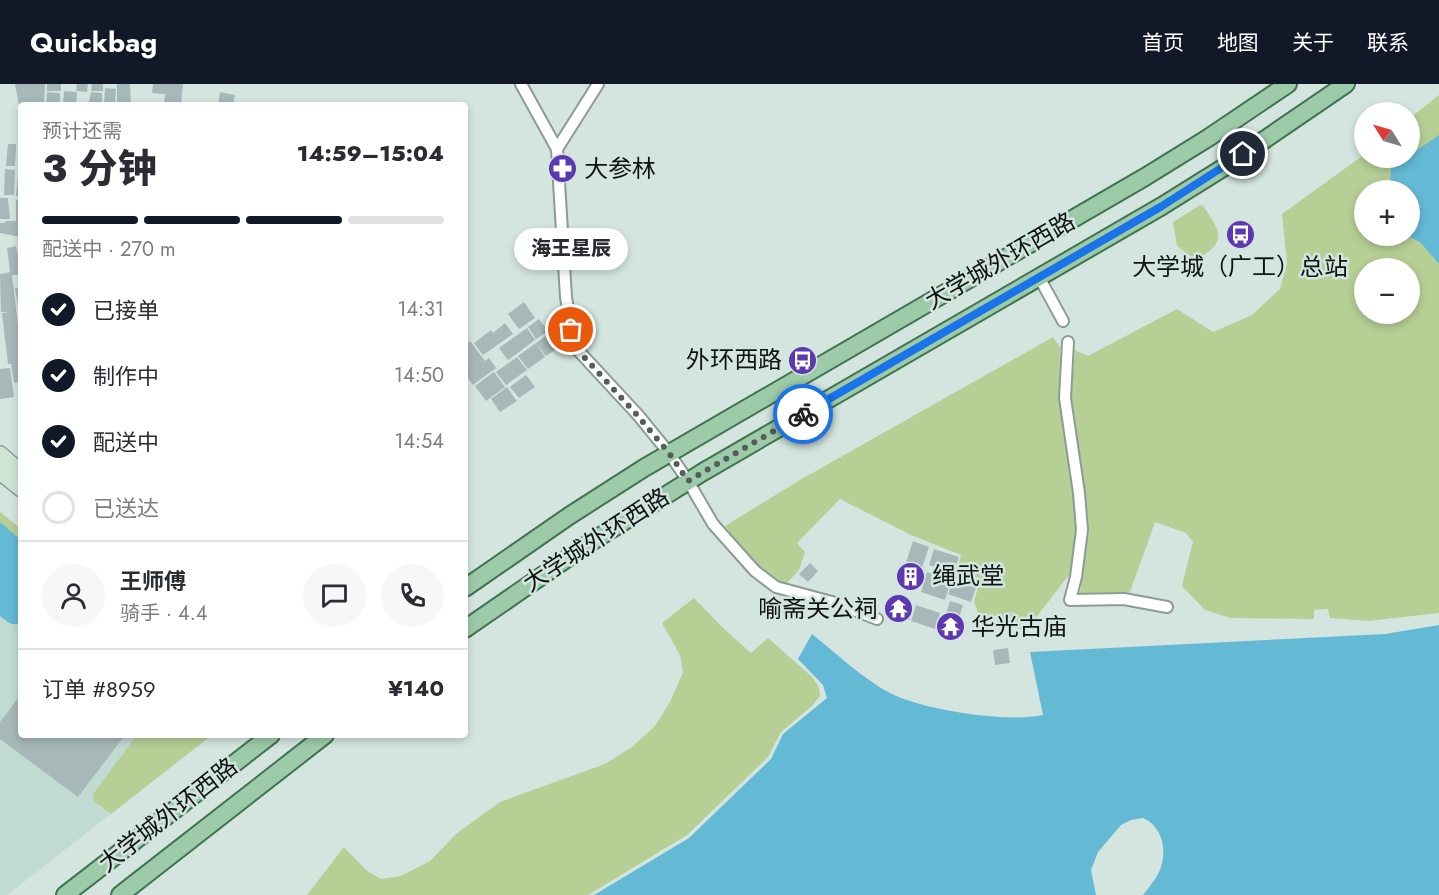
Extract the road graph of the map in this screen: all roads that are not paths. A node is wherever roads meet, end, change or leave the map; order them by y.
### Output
1 (521, 84) edge
2 (598, 84) edge
3 (1288, 84) edge
4 (1346, 84) edge
5 (557, 149) junction
6 (1039, 277) junction
7 (1063, 321) dead end
8 (1068, 342) dead end
9 (669, 453) junction
10 (0, 454) edge
11 (18, 469) edge
12 (0, 472) edge
13 (688, 481) junction
14 (18, 487) edge
15 (468, 586) edge
16 (1167, 607) dead end
17 (878, 619) dead end
18 (468, 627) edge
19 (266, 738) edge
20 (320, 738) edge
21 (65, 895) edge
22 (120, 895) edge

1 - 5 street
2 - 5 street
3 - 9 main road, 大学城外环西路
4 - 6 main road, 大学城外环西路
5 - 9 street
6 - 7 street
6 - 13 main road, 大学城外环西路
8 - 16 street
9 - 13 street
9 - 15 main road, 大学城外环西路
10 - 11 main road
12 - 14 main road
13 - 17 street
13 - 18 main road, 大学城外环西路
19 - 21 main road, 大学城外环西路
20 - 22 main road, 大学城外环西路

